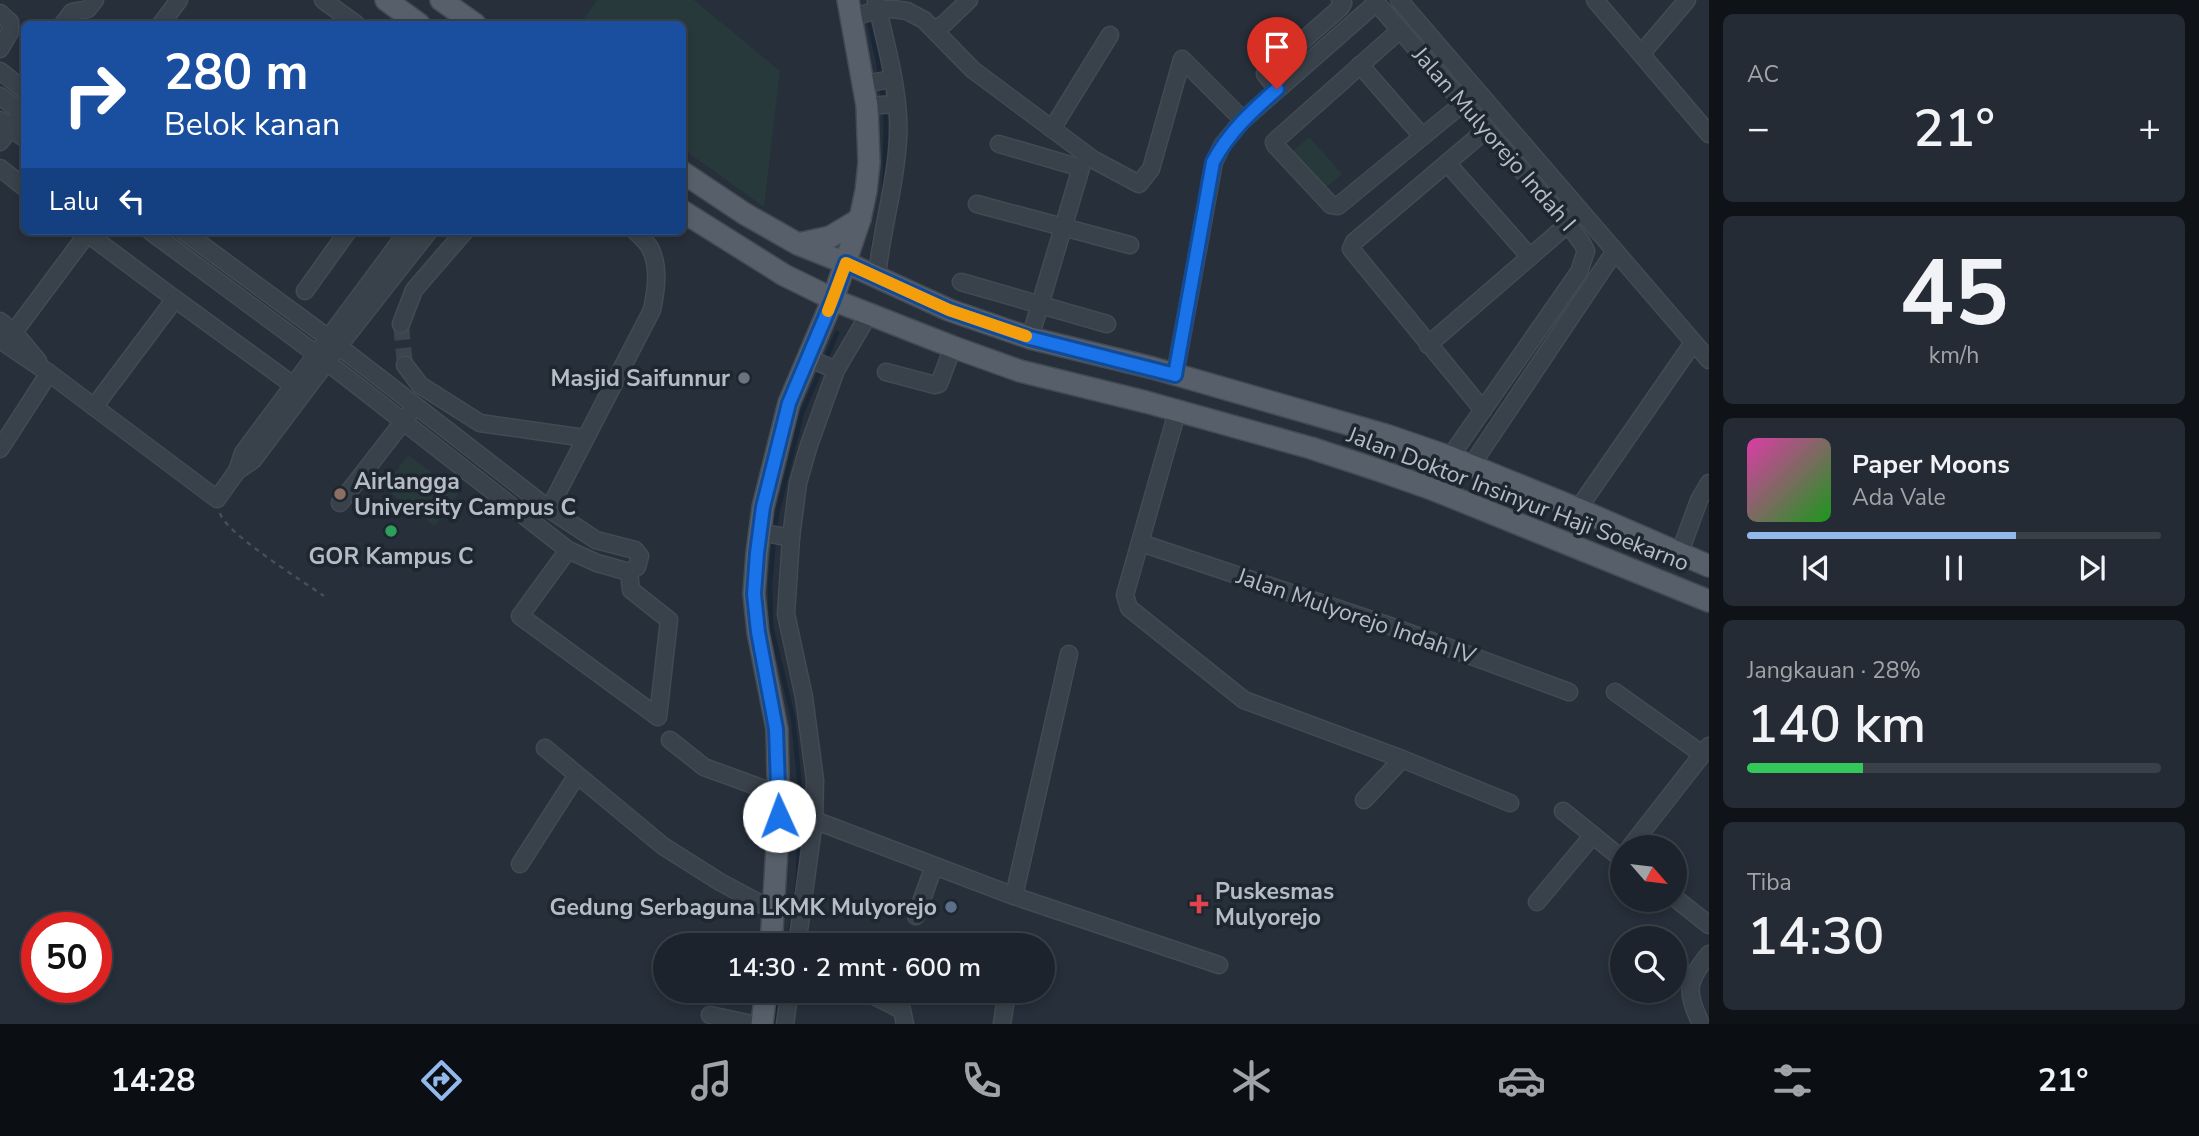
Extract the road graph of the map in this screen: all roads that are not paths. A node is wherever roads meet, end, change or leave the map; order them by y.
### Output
1 (95, 0) edge
2 (180, 0) edge
3 (323, 0) edge
4 (386, 0) edge
5 (441, 0) edge
6 (969, 0) edge
7 (1340, 0) edge
8 (1399, 0) edge
9 (1595, 0) edge
10 (1687, 0) edge
11 (1375, 1) edge
12 (863, 10) edge
13 (0, 13) edge
14 (65, 21) edge
15 (163, 21) edge
16 (352, 21) edge
17 (415, 21) edge
18 (471, 21) edge
19 (935, 30) junction
20 (1400, 30) junction
21 (1110, 35) dead end
22 (0, 49) edge
23 (1641, 54) junction
24 (1360, 65) junction
25 (0, 71) edge
26 (878, 82) junction
27 (21, 84) edge
28 (1277, 89) junction
29 (0, 96) edge
30 (1470, 97) junction
31 (881, 105) junction
32 (21, 112) edge
33 (21, 114) edge
34 (1243, 120) junction
35 (5, 124) edge
36 (1052, 129) junction
37 (1487, 129) junction
38 (1709, 134) edge
39 (21, 136) edge
40 (1422, 136) junction
41 (0, 142) edge
42 (999, 144) dead end
43 (1447, 163) junction
44 (1081, 168) junction
45 (1, 171) edge
46 (686, 175) edge
47 (1113, 176) dead end
48 (21, 185) edge
49 (977, 204) dead end
50 (1581, 211) junction
51 (686, 214) edge
52 (860, 219) junction
53 (1568, 224) junction
54 (1063, 227) junction
55 (83, 235) edge
56 (89, 235) edge
57 (155, 235) edge
58 (188, 235) edge
59 (345, 235) edge
60 (405, 235) edge
61 (426, 235) edge
62 (462, 235) edge
63 (639, 235) edge
64 (798, 244) junction
65 (1130, 245) dead end
66 (1615, 251) junction
67 (1530, 257) junction
68 (861, 270) junction
69 (961, 282) dead end
70 (305, 291) dead end
71 (175, 299) junction
72 (1040, 305) junction
73 (1556, 306) junction
74 (851, 307) junction
75 (1571, 317) junction
76 (0, 321) edge
77 (401, 324) tunnel mouth
78 (1107, 324) dead end
79 (7, 336) edge
80 (1030, 338) junction
81 (333, 342) junction
82 (1693, 343) junction
83 (1428, 345) junction
84 (953, 347) junction
85 (321, 358) junction
86 (811, 359) junction
87 (1113, 359) junction
88 (1709, 360) edge
89 (405, 365) tunnel mouth
90 (1153, 368) junction
91 (835, 369) junction
92 (886, 372) dead end
93 (49, 373) junction
94 (1175, 375) junction
95 (293, 385) junction
96 (1106, 393) junction
97 (1146, 402) junction
98 (94, 407) junction
99 (415, 407) junction
100 (1483, 410) junction
101 (1177, 412) junction
102 (403, 421) junction
103 (586, 438) junction
104 (1, 445) edge
105 (1458, 447) junction
106 (1479, 454) junction
107 (487, 461) junction
108 (237, 471) junction
109 (474, 477) junction
110 (1709, 483) edge
111 (1586, 498) junction
112 (340, 503) dead end
113 (550, 509) junction
114 (775, 536) junction
115 (1141, 543) junction
116 (568, 550) junction
117 (1681, 552) junction
118 (1709, 566) edge
119 (629, 572) junction
120 (1709, 601) edge
121 (1069, 654) dead end
122 (1569, 692) dead end
123 (1615, 692) dead end
124 (670, 740) dead end
125 (545, 748) dead end
126 (1706, 750) edge
127 (1402, 759) junction
128 (577, 775) junction
129 (1364, 800) dead end
130 (1510, 803) dead end
131 (782, 809) junction
132 (1563, 811) dead end
133 (811, 820) junction
134 (1592, 835) junction
135 (1639, 835) edge
136 (1610, 849) edge
137 (520, 864) dead end
138 (934, 866) junction
139 (1014, 896) junction
140 (1538, 902) dead end
141 (1687, 908) edge
142 (774, 911) junction
143 (916, 916) dead end
144 (1709, 925) edge
145 (772, 933) edge
146 (798, 933) edge
147 (1709, 954) edge
148 (1219, 965) dead end
149 (764, 1003) edge
150 (788, 1003) edge
151 (895, 1003) edge
152 (1005, 1003) edge
153 (710, 1015) dead end
154 (752, 1024) edge
155 (762, 1024) edge
156 (785, 1024) edge
157 (905, 1024) edge
158 (1002, 1024) edge
159 (1701, 1024) edge

1 - 14 street
2 - 15 street
3 - 16 street
4 - 17 main road
5 - 18 main road
6 - 19 street
7 - 28 street
8 - 30 street
9 - 23 street
10 - 23 street
11 - 20 street, Jalan Mulyorejo Indah I
11 - 28 street
12 - 19 street
12 - 26 main road
12 - 26 street
13 - 22 street
19 - 36 street
20 - 24 street
20 - 30 street, Jalan Mulyorejo Indah I
21 - 36 street
23 - 38 street
24 - 40 street
24 - 40 street
25 - 27 street
26 - 31 main road
26 - 31 street
28 - 34 street
29 - 32 street
30 - 37 street, Jalan Mulyorejo Indah I
30 - 40 street
30 - 50 street
31 - 52 main road
31 - 68 street
33 - 35 street
34 - 36 street
34 - 94 street
35 - 39 street
35 - 41 street
37 - 43 street
37 - 53 street, Jalan Mulyorejo Indah I
42 - 44 street
43 - 67 street
43 - 83 street
44 - 47 street
44 - 54 street
45 - 48 street
46 - 64 main road, Jalan Doktor Insinyur Haji Soekarno
49 - 54 street
50 - 53 street
50 - 66 street
51 - 74 main road, Jalan Doktor Insinyur Haji Soekarno
52 - 64 main road
52 - 68 main road
53 - 67 street
53 - 73 street, Jalan Mulyorejo Indah I
54 - 65 street
54 - 72 street
55 - 79 street
56 - 71 street
57 - 85 street
58 - 81 street
59 - 70 street
60 - 81 street
61 - 81 street
62 - 77 street
63 - 103 street
64 - 68 main road, Jalan Doktor Insinyur Haji Soekarno
66 - 75 street
66 - 82 street
67 - 83 street
68 - 74 main road
68 - 80 main road, Jalan Doktor Insinyur Haji Soekarno
69 - 72 street
71 - 95 street
71 - 98 street
72 - 78 street
72 - 80 street
73 - 75 street
73 - 100 street, Jalan Mulyorejo Indah I
74 - 84 main road, Jalan Doktor Insinyur Haji Soekarno
74 - 86 main road
74 - 91 street
75 - 106 street
76 - 79 street
79 - 93 street
80 - 87 main road, Jalan Doktor Insinyur Haji Soekarno
81 - 85 street
81 - 99 street
82 - 88 street
82 - 111 street
83 - 100 street
84 - 92 street
84 - 96 main road, Jalan Doktor Insinyur Haji Soekarno
85 - 95 street
85 - 102 street
85 - 108 street
86 - 91 street
86 - 114 main road
87 - 90 main road, Jalan Doktor Insinyur Haji Soekarno
87 - 96 main road
89 - 103 street
90 - 94 main road, Jalan Doktor Insinyur Haji Soekarno
90 - 97 main road
91 - 114 street
93 - 98 street
93 - 104 street
94 - 105 main road, Jalan Doktor Insinyur Haji Soekarno
95 - 108 street
96 - 97 main road, Jalan Doktor Insinyur Haji Soekarno
97 - 101 main road, Jalan Doktor Insinyur Haji Soekarno
98 - 108 street
99 - 102 street
99 - 107 street
100 - 105 street, Jalan Mulyorejo Indah I
101 - 115 street
101 - 120 main road, Jalan Doktor Insinyur Haji Soekarno
102 - 109 street
102 - 112 street
103 - 113 street
105 - 106 main road, Jalan Doktor Insinyur Haji Soekarno
106 - 111 main road, Jalan Doktor Insinyur Haji Soekarno
107 - 109 street
107 - 113 street
109 - 116 street
110 - 117 street
111 - 117 main road, Jalan Doktor Insinyur Haji Soekarno
113 - 119 street
114 - 131 main road
114 - 133 street
115 - 122 street, Jalan Mulyorejo Indah IV
115 - 127 street
116 - 119 street
116 - 119 street
117 - 118 main road, Jalan Doktor Insinyur Haji Soekarno
121 - 139 street
123 - 126 street
124 - 131 street
125 - 128 street
126 - 135 street
127 - 129 street
127 - 130 street
128 - 137 street
128 - 142 street
131 - 133 street
131 - 142 main road
132 - 134 street
133 - 138 street
133 - 146 street
134 - 136 street
134 - 140 street
138 - 139 street
138 - 143 street
139 - 148 street
141 - 144 street
142 - 145 main road
147 - 159 street
149 - 155 main road
150 - 156 street
151 - 157 street
152 - 158 street
153 - 154 street

